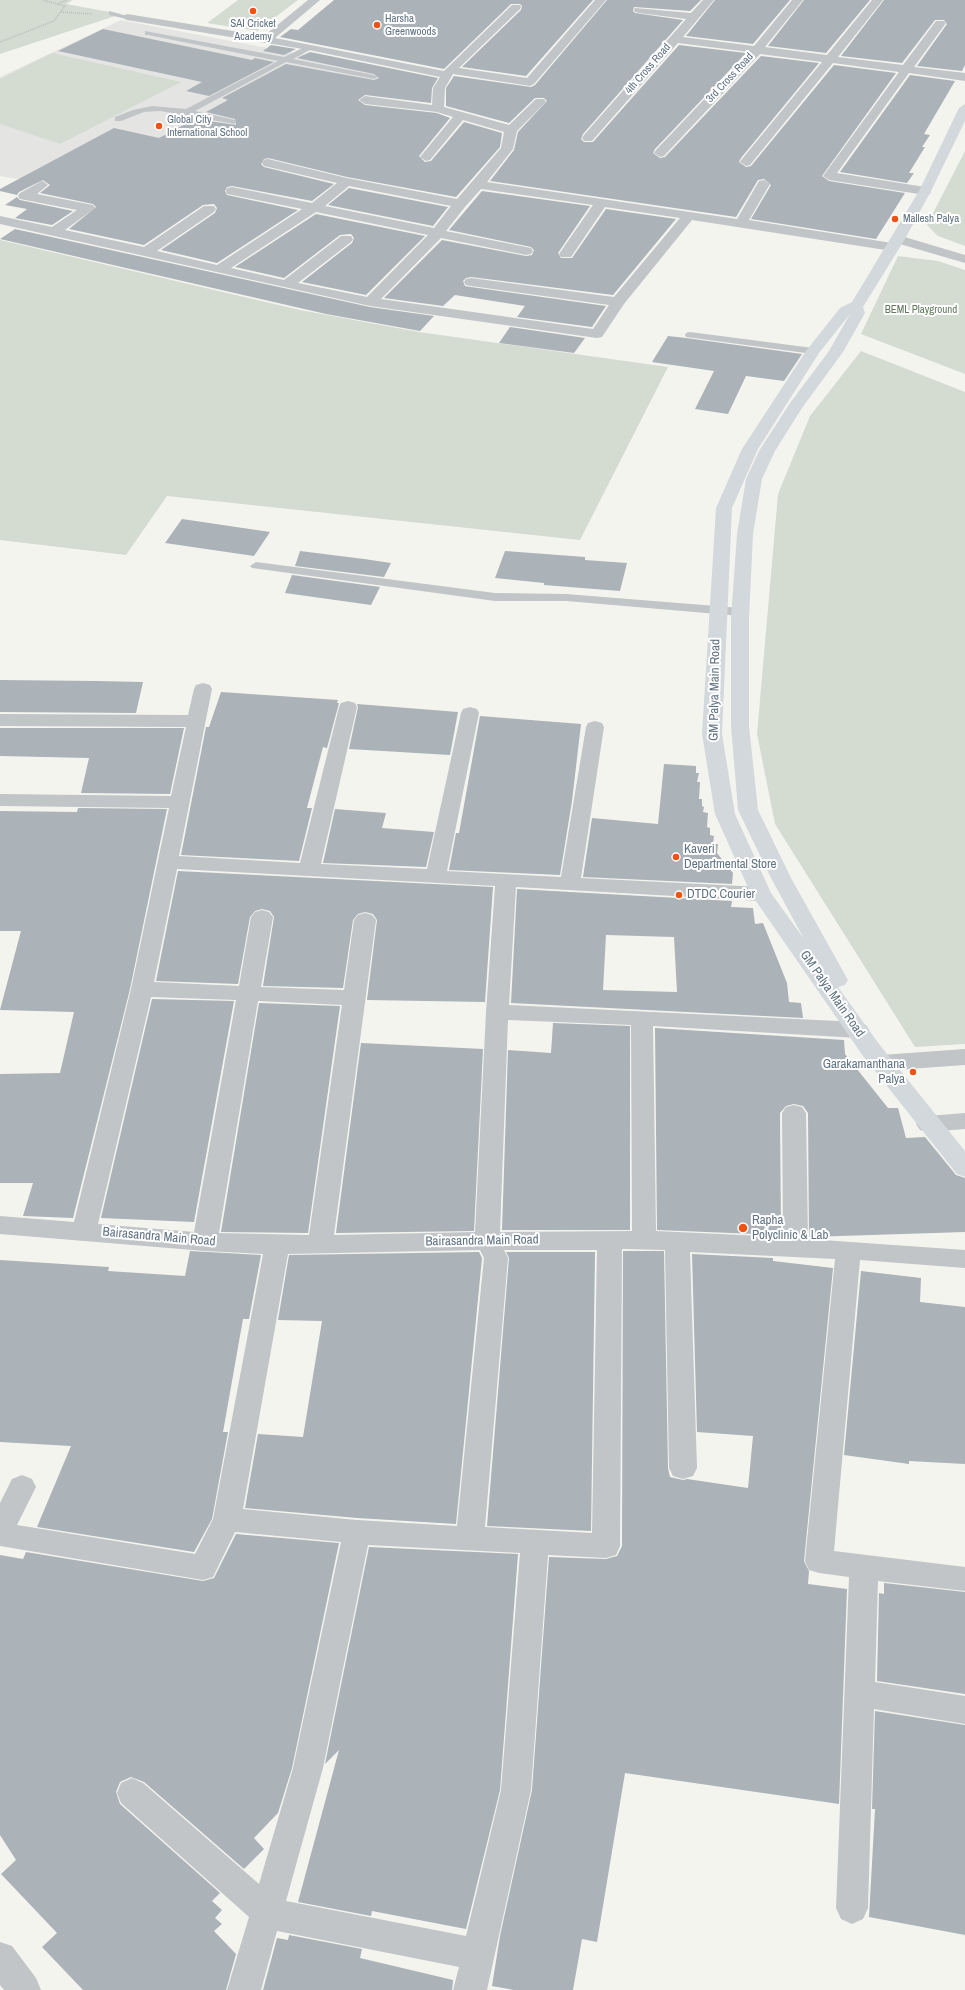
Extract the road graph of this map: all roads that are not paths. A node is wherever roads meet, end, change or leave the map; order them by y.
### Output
1 (315, 0) edge
2 (601, 0) edge
3 (709, 0) edge
4 (798, 0) edge
5 (878, 0) edge
6 (516, 7) dead end
7 (639, 10) dead end
8 (112, 14) dead end
9 (127, 17) joint
10 (694, 17) junction
11 (940, 22) dead end
12 (148, 33) dead end
13 (675, 39) junction
14 (267, 40) junction
15 (309, 47) junction
16 (758, 49) junction
17 (831, 59) junction
18 (286, 60) junction
19 (906, 69) junction
20 (448, 73) junction
21 (374, 77) dead end
22 (965, 77) edge
23 (365, 100) dead end
24 (540, 102) dead end
25 (965, 108) edge
26 (438, 109) junction
27 (187, 112) junction
28 (460, 116) junction
29 (118, 119) dead end
30 (232, 122) dead end
31 (511, 130) junction
32 (588, 138) dead end
33 (660, 153) dead end
34 (426, 157) dead end
35 (746, 162) dead end
36 (268, 163) dead end
37 (347, 182) junction
38 (764, 184) dead end
39 (42, 185) dead end
40 (478, 185) junction
41 (232, 191) dead end
42 (925, 191) junction
43 (602, 202) junction
44 (460, 204) junction
45 (314, 207) junction
46 (209, 209) dead end
47 (689, 215) junction
48 (0, 220) edge
49 (741, 223) junction
50 (54, 232) junction
51 (437, 234) junction
52 (346, 239) dead end
53 (895, 243) junction
54 (526, 251) dead end
55 (146, 252) junction
56 (566, 254) dead end
57 (965, 259) edge
58 (220, 269) junction
59 (471, 282) dead end
60 (287, 285) junction
61 (370, 302) junction
62 (618, 302) junction
63 (857, 305) junction
64 (690, 335) dead end
65 (813, 351) junction
66 (256, 566) dead end
67 (718, 609) junction
68 (740, 612) junction
69 (203, 689) dead end
70 (348, 707) dead end
71 (470, 713) dead end
72 (0, 720) edge
73 (196, 721) junction
74 (595, 727) dead end
75 (0, 800) edge
76 (181, 802) junction
77 (168, 862) junction
78 (309, 870) junction
79 (436, 876) junction
80 (506, 880) junction
81 (570, 884) junction
82 (761, 894) junction
83 (262, 916) dead end
84 (365, 920) dead end
85 (142, 989) junction
86 (247, 994) junction
87 (355, 998) junction
88 (497, 1012) junction
89 (642, 1018) junction
90 (858, 1030) junction
91 (876, 1057) junction
92 (965, 1057) edge
93 (794, 1113) dead end
94 (965, 1121) edge
95 (928, 1124) junction
96 (965, 1168) edge
97 (0, 1225) edge
98 (84, 1231) junction
99 (644, 1240) junction
100 (487, 1241) junction
101 (610, 1241) junction
102 (677, 1241) junction
103 (205, 1242) junction
104 (320, 1244) junction
105 (277, 1245) junction
106 (796, 1247) junction
107 (848, 1250) junction
108 (965, 1259) edge
109 (683, 1468) dead end
110 (22, 1487) dead end
111 (227, 1519) junction
112 (0, 1530) edge
113 (357, 1532) junction
114 (0, 1534) edge
115 (470, 1539) junction
116 (535, 1544) junction
117 (864, 1566) junction
118 (965, 1579) edge
119 (859, 1693) junction
120 (965, 1710) edge
121 (132, 1793) dead end
122 (852, 1908) dead end
123 (268, 1913) junction
124 (478, 1955) junction
125 (0, 1958) edge
126 (24, 1990) edge
127 (244, 1990) edge
128 (470, 1990) edge

1 - 14 street
2 - 20 street
3 - 10 street, 4th Cross Road
4 - 16 street, 3rd Cross Road
5 - 17 street
6 - 20 street
7 - 10 street
8 - 9 lane
9 - 14 street
10 - 13 street, 4th Cross Road
11 - 19 street
12 - 18 lane
13 - 16 street
13 - 32 street, 4th Cross Road
14 - 15 street
15 - 18 lane
15 - 20 street
16 - 17 street
16 - 33 street, 3rd Cross Road
17 - 19 street
17 - 35 street
18 - 21 lane
18 - 27 lane
19 - 22 street
19 - 42 street
20 - 26 street
23 - 26 street
24 - 31 street
25 - 42 main road
26 - 28 street
27 - 29 lane
27 - 30 lane
28 - 31 street
28 - 34 street
31 - 40 street
36 - 37 street
37 - 44 street
37 - 45 street
38 - 49 street
39 - 50 street
40 - 43 street
40 - 44 street
41 - 45 street
42 - 53 main road
43 - 47 street
43 - 56 street
44 - 51 street
45 - 51 street
45 - 58 street
46 - 55 street
47 - 49 street
47 - 62 street
48 - 50 street
49 - 53 street
50 - 55 street
51 - 54 street
51 - 61 street
52 - 60 street
53 - 57 street
53 - 63 main road
55 - 58 street
58 - 60 street
59 - 62 street
60 - 61 street
61 - 62 street
63 - 65 main road, GM Palya Main Road
63 - 68 main road
64 - 65 lane
65 - 67 main road, GM Palya Main Road
66 - 67 lane
67 - 68 lane
67 - 82 main road, GM Palya Main Road
68 - 91 main road
69 - 73 street
70 - 78 street
71 - 79 street
72 - 73 street
73 - 76 street
74 - 81 street
75 - 76 street
76 - 77 street
77 - 78 street
77 - 85 street
78 - 79 street
79 - 80 street
80 - 81 street
80 - 88 street
81 - 82 street
82 - 90 main road, GM Palya Main Road
83 - 86 street
84 - 87 street
85 - 86 street
85 - 98 street
86 - 87 street
86 - 103 street
87 - 104 street
88 - 89 street
88 - 100 street
89 - 90 street
89 - 99 street
90 - 91 main road, GM Palya Main Road
91 - 92 street
91 - 95 main road, GM Palya Main Road
93 - 106 street
94 - 95 street
95 - 96 main road, GM Palya Main Road
97 - 98 street, Bairasandra Main Road
98 - 103 street, Bairasandra Main Road
99 - 101 street, Bairasandra Main Road
99 - 102 street, Bairasandra Main Road
100 - 101 street, Bairasandra Main Road
100 - 104 street, Bairasandra Main Road
100 - 115 street
101 - 116 street
102 - 106 street, Bairasandra Main Road
102 - 109 street
103 - 105 street, Bairasandra Main Road
104 - 105 street, Bairasandra Main Road
105 - 111 street
106 - 107 street, Bairasandra Main Road
107 - 108 street, Bairasandra Main Road
107 - 117 street
110 - 112 street
111 - 113 street
111 - 114 street
113 - 115 street
113 - 123 street
115 - 116 street
116 - 124 street
117 - 118 street
117 - 119 street
119 - 120 street
119 - 122 street
121 - 123 street
123 - 124 street
123 - 127 street
124 - 128 street
125 - 126 street

